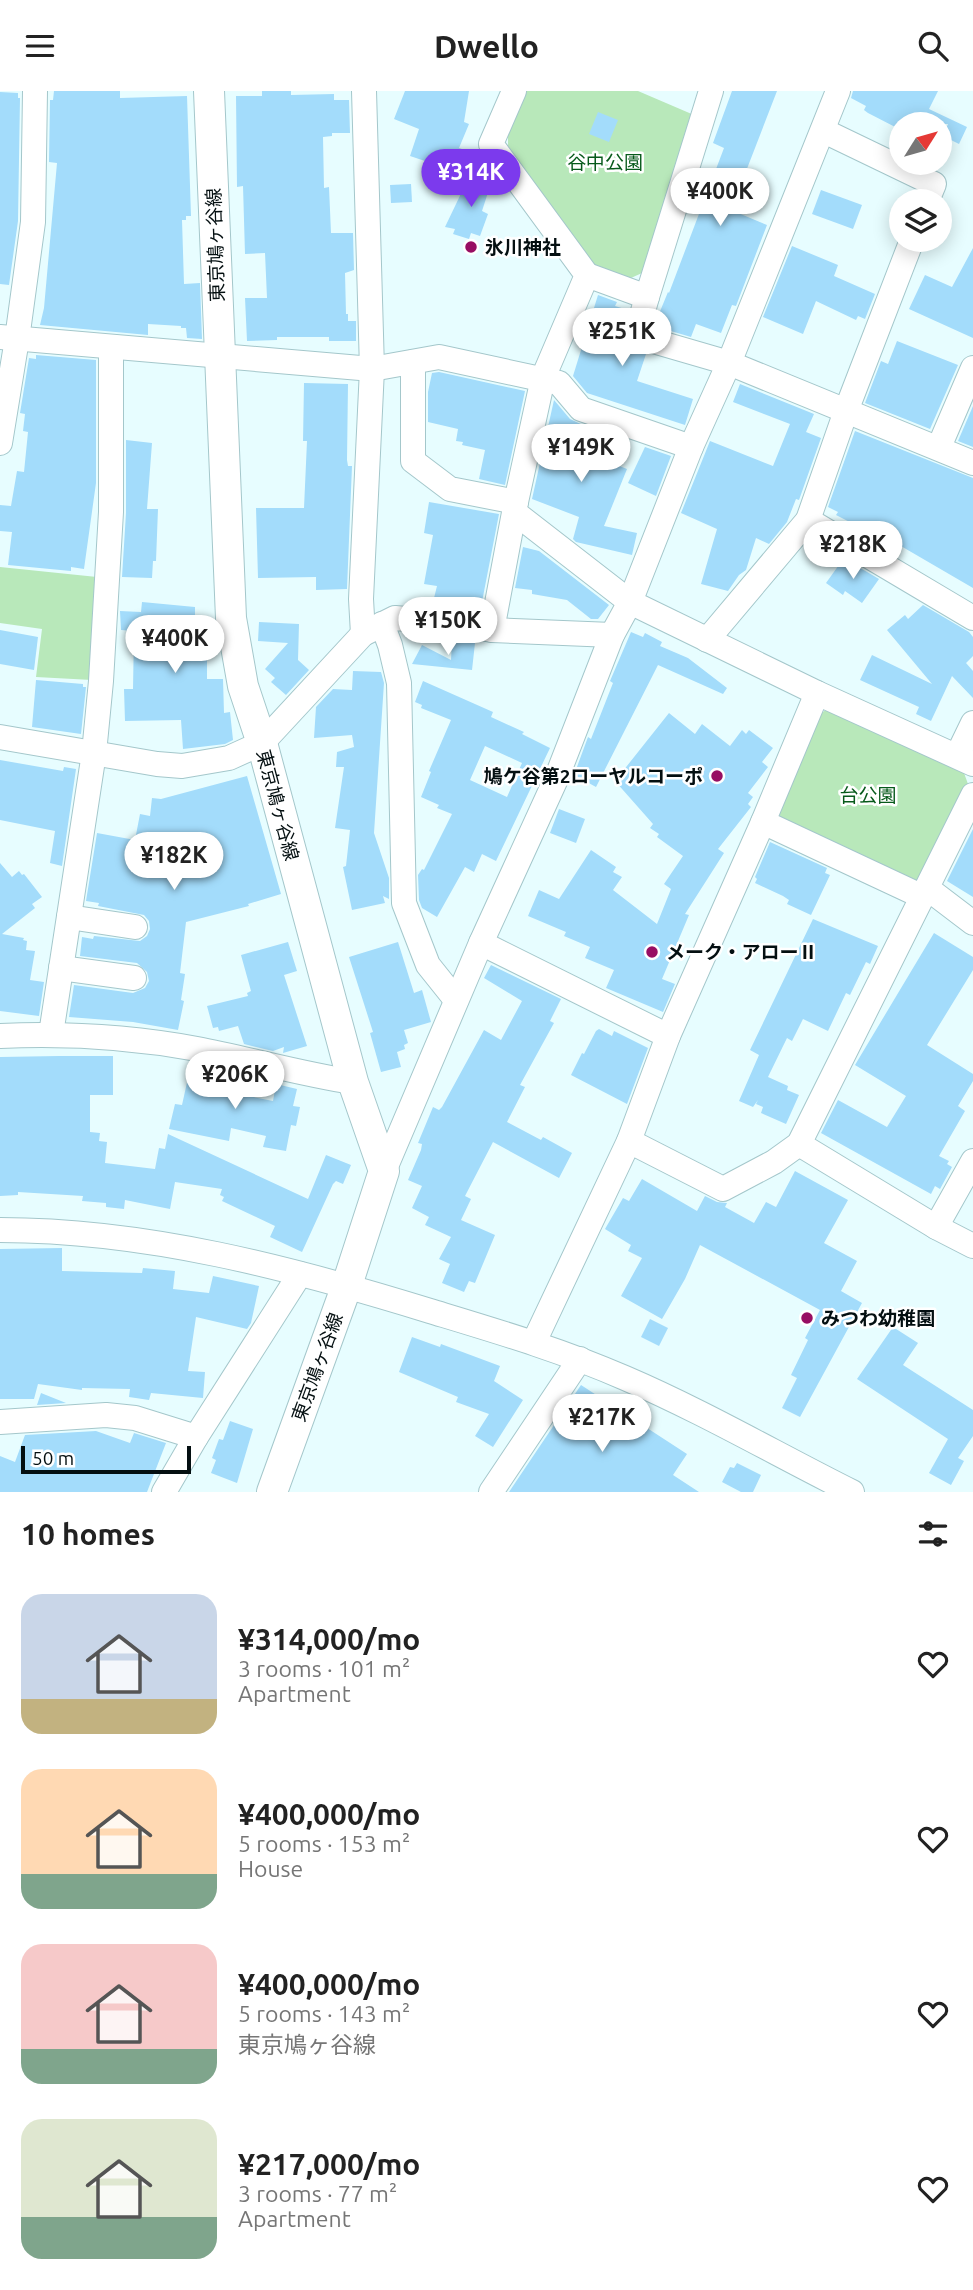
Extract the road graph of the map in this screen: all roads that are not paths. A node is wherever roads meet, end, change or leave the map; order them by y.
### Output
1 (36, 91) edge
2 (209, 91) edge
3 (364, 91) edge
4 (514, 91) edge
5 (711, 91) edge
6 (832, 94) edge
7 (824, 131) junction
8 (932, 189) edge
9 (907, 252) edge
10 (587, 275) junction
11 (647, 297) junction
12 (9, 338) edge
13 (111, 348) junction
14 (219, 355) junction
15 (413, 362) junction
16 (729, 363) junction
17 (973, 368) edge
18 (372, 369) junction
19 (543, 378) junction
20 (846, 411) junction
21 (0, 443) edge
22 (691, 447) junction
23 (939, 447) junction
24 (973, 463) edge
25 (515, 507) junction
26 (808, 520) junction
27 (630, 602) junction
28 (973, 618) edge
29 (373, 629) junction
30 (492, 630) junction
31 (612, 635) junction
32 (707, 639) junction
33 (817, 693) junction
34 (973, 723) edge
35 (0, 737) edge
36 (261, 744) junction
37 (94, 753) junction
38 (965, 760) edge
39 (973, 795) edge
40 (764, 822) junction
41 (924, 892) junction
42 (69, 917) junction
43 (973, 923) edge
44 (135, 927) dead end
45 (481, 943) junction
46 (61, 968) junction
47 (134, 978) dead end
48 (456, 1000) junction
49 (51, 1034) junction
50 (0, 1036) edge
51 (667, 1036) junction
52 (353, 1082) junction
53 (629, 1141) junction
54 (799, 1144) junction
55 (973, 1161) edge
56 (384, 1171) junction
57 (936, 1227) junction
58 (0, 1230) edge
59 (973, 1246) edge
60 (300, 1274) junction
61 (347, 1285) junction
62 (534, 1342) junction
63 (580, 1359) junction
64 (3, 1428) edge
65 (196, 1437) junction
66 (164, 1492) edge
67 (272, 1492) edge
68 (492, 1492) edge
69 (852, 1492) edge

1 - 12 street
2 - 14 main road, 東京鳩ヶ谷線
3 - 18 street
4 - 10 street
5 - 11 street
6 - 7 street
7 - 8 street
7 - 16 street
9 - 20 street
10 - 11 street
10 - 19 street
11 - 16 street
12 - 13 street
12 - 21 street
13 - 14 street
13 - 37 street
14 - 18 street
14 - 36 main road, 東京鳩ヶ谷線
15 - 18 street
15 - 19 street
15 - 25 street
16 - 20 street
16 - 22 street
17 - 23 street
18 - 29 street
19 - 22 street
19 - 25 street
20 - 23 street
20 - 26 street
22 - 27 street
23 - 24 street
25 - 27 street
25 - 30 street
26 - 28 street
26 - 32 street
27 - 31 street
27 - 32 street
29 - 30 street
29 - 36 street
29 - 48 street
30 - 31 street
31 - 45 street
32 - 33 street
33 - 38 street
33 - 40 street
34 - 38 street
35 - 37 street
36 - 37 street
36 - 52 main road, 東京鳩ヶ谷線
37 - 42 street
39 - 41 street
40 - 41 street
40 - 51 street
41 - 43 street
41 - 54 street
42 - 44 street
42 - 46 street
45 - 48 street
45 - 51 street
46 - 47 street
46 - 49 street
48 - 56 street
49 - 50 street
49 - 52 street
51 - 53 street
52 - 56 main road, 東京鳩ヶ谷線
53 - 54 street
53 - 62 street
54 - 57 street
55 - 57 street
56 - 61 main road, 東京鳩ヶ谷線
57 - 59 street
58 - 60 street
60 - 61 street
60 - 65 street
61 - 62 street
61 - 67 main road, 東京鳩ヶ谷線
62 - 63 street
63 - 68 street
63 - 69 street
64 - 65 street
65 - 66 street

